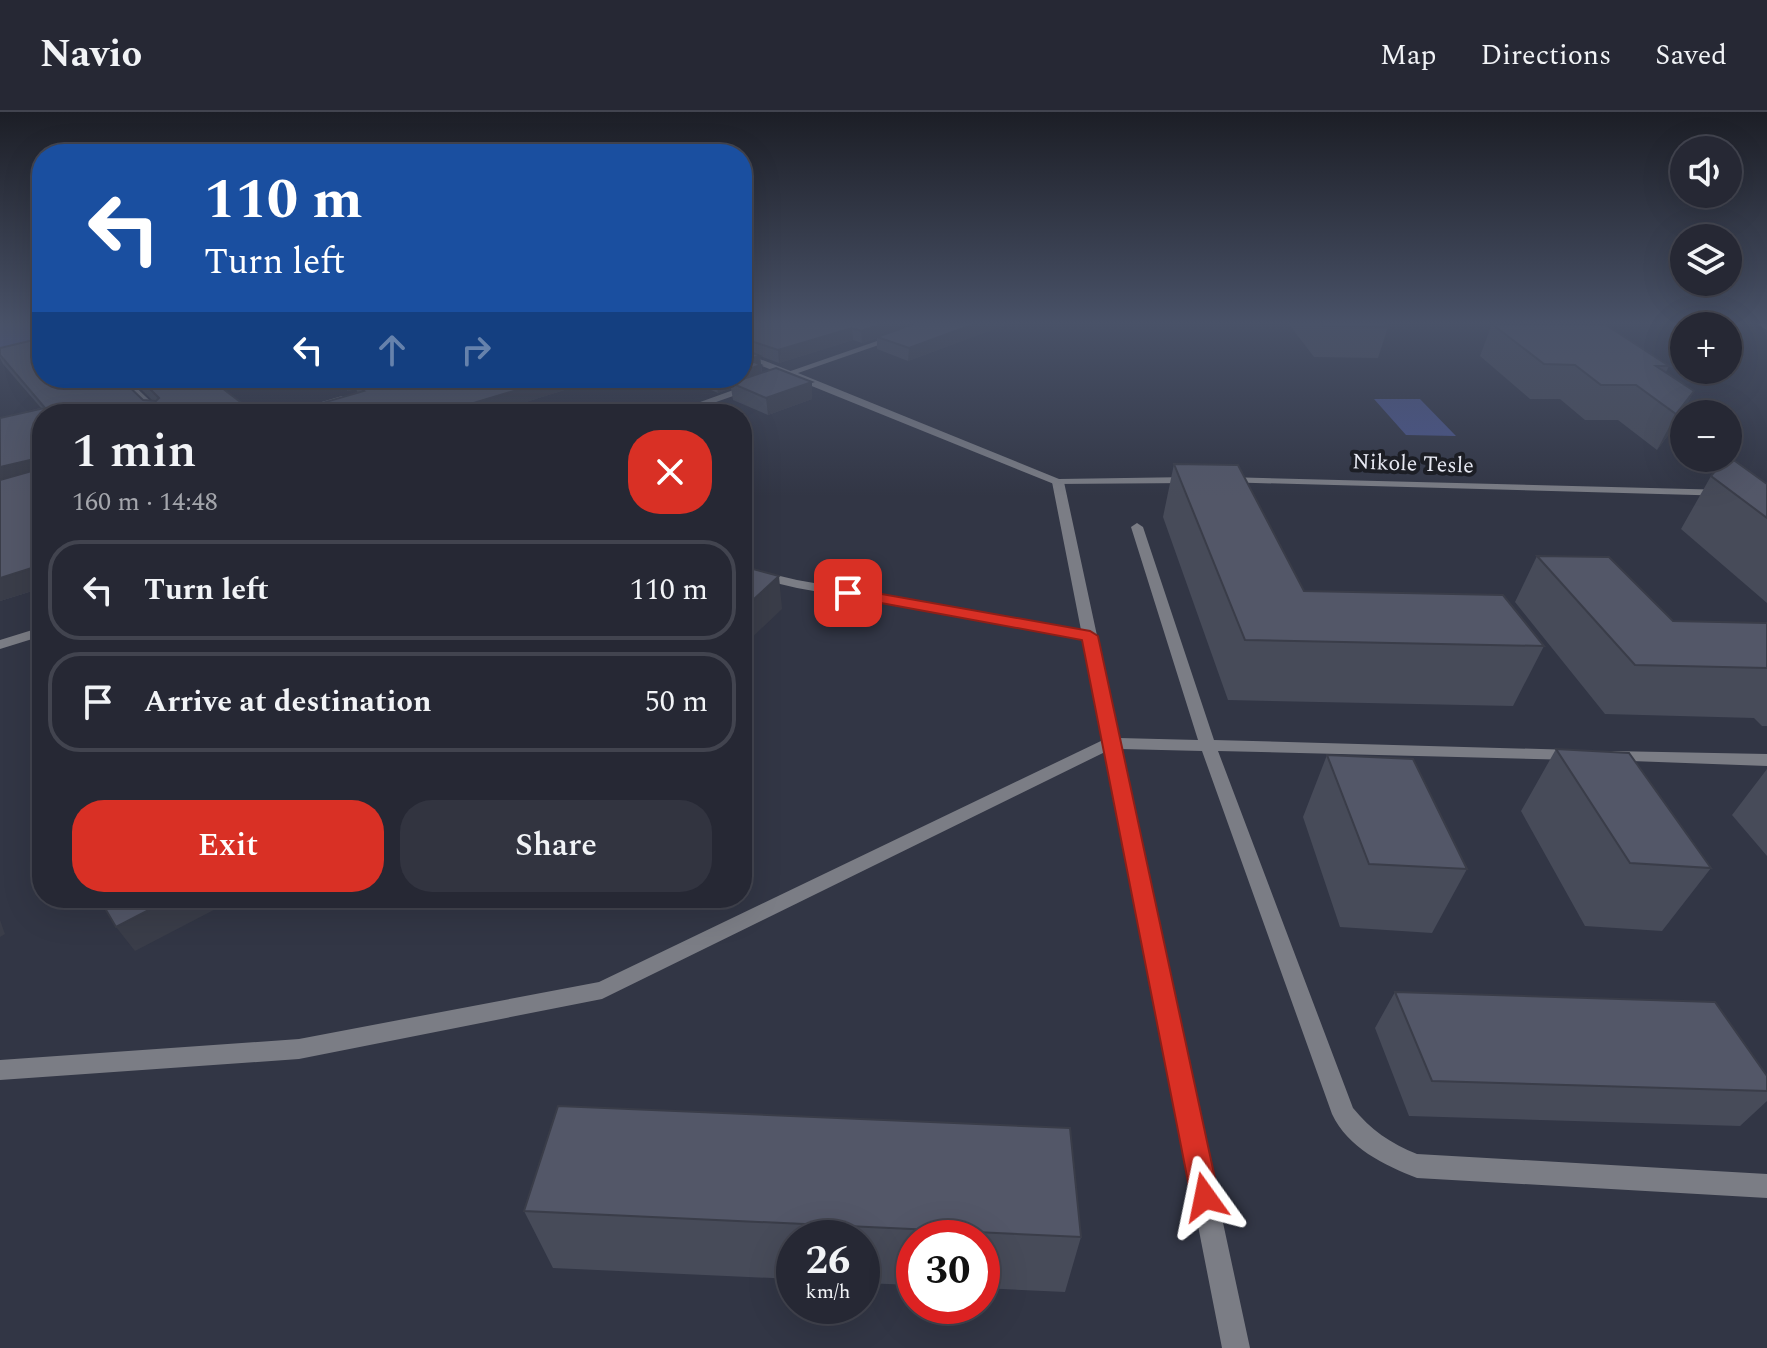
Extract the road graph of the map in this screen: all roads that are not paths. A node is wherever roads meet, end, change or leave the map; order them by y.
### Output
1 (807, 381) edge
2 (760, 384) edge
3 (752, 387) edge
4 (132, 388) edge
5 (748, 388) edge
6 (358, 394) edge
7 (148, 404) edge
8 (322, 404) edge
9 (701, 404) edge
10 (1058, 482) junction
11 (1719, 493) junction
12 (1767, 494) edge
13 (1744, 512) edge
14 (1137, 527) dead end
15 (752, 573) edge
16 (32, 634) edge
17 (1090, 636) junction
18 (0, 645) edge
19 (1111, 743) junction
20 (1208, 746) junction
21 (1767, 760) edge
22 (0, 1070) edge
23 (1767, 1186) edge
24 (1236, 1348) edge

1 - 10 street
2 - 3 street
4 - 7 street
5 - 9 street
6 - 8 street
10 - 11 street, Nikole Tesle
10 - 17 street
11 - 12 street, Nikole Tesle
11 - 13 street
14 - 20 street
15 - 17 street
16 - 18 street
17 - 19 street
19 - 20 street
19 - 22 street
19 - 24 street
20 - 21 street
20 - 23 street

